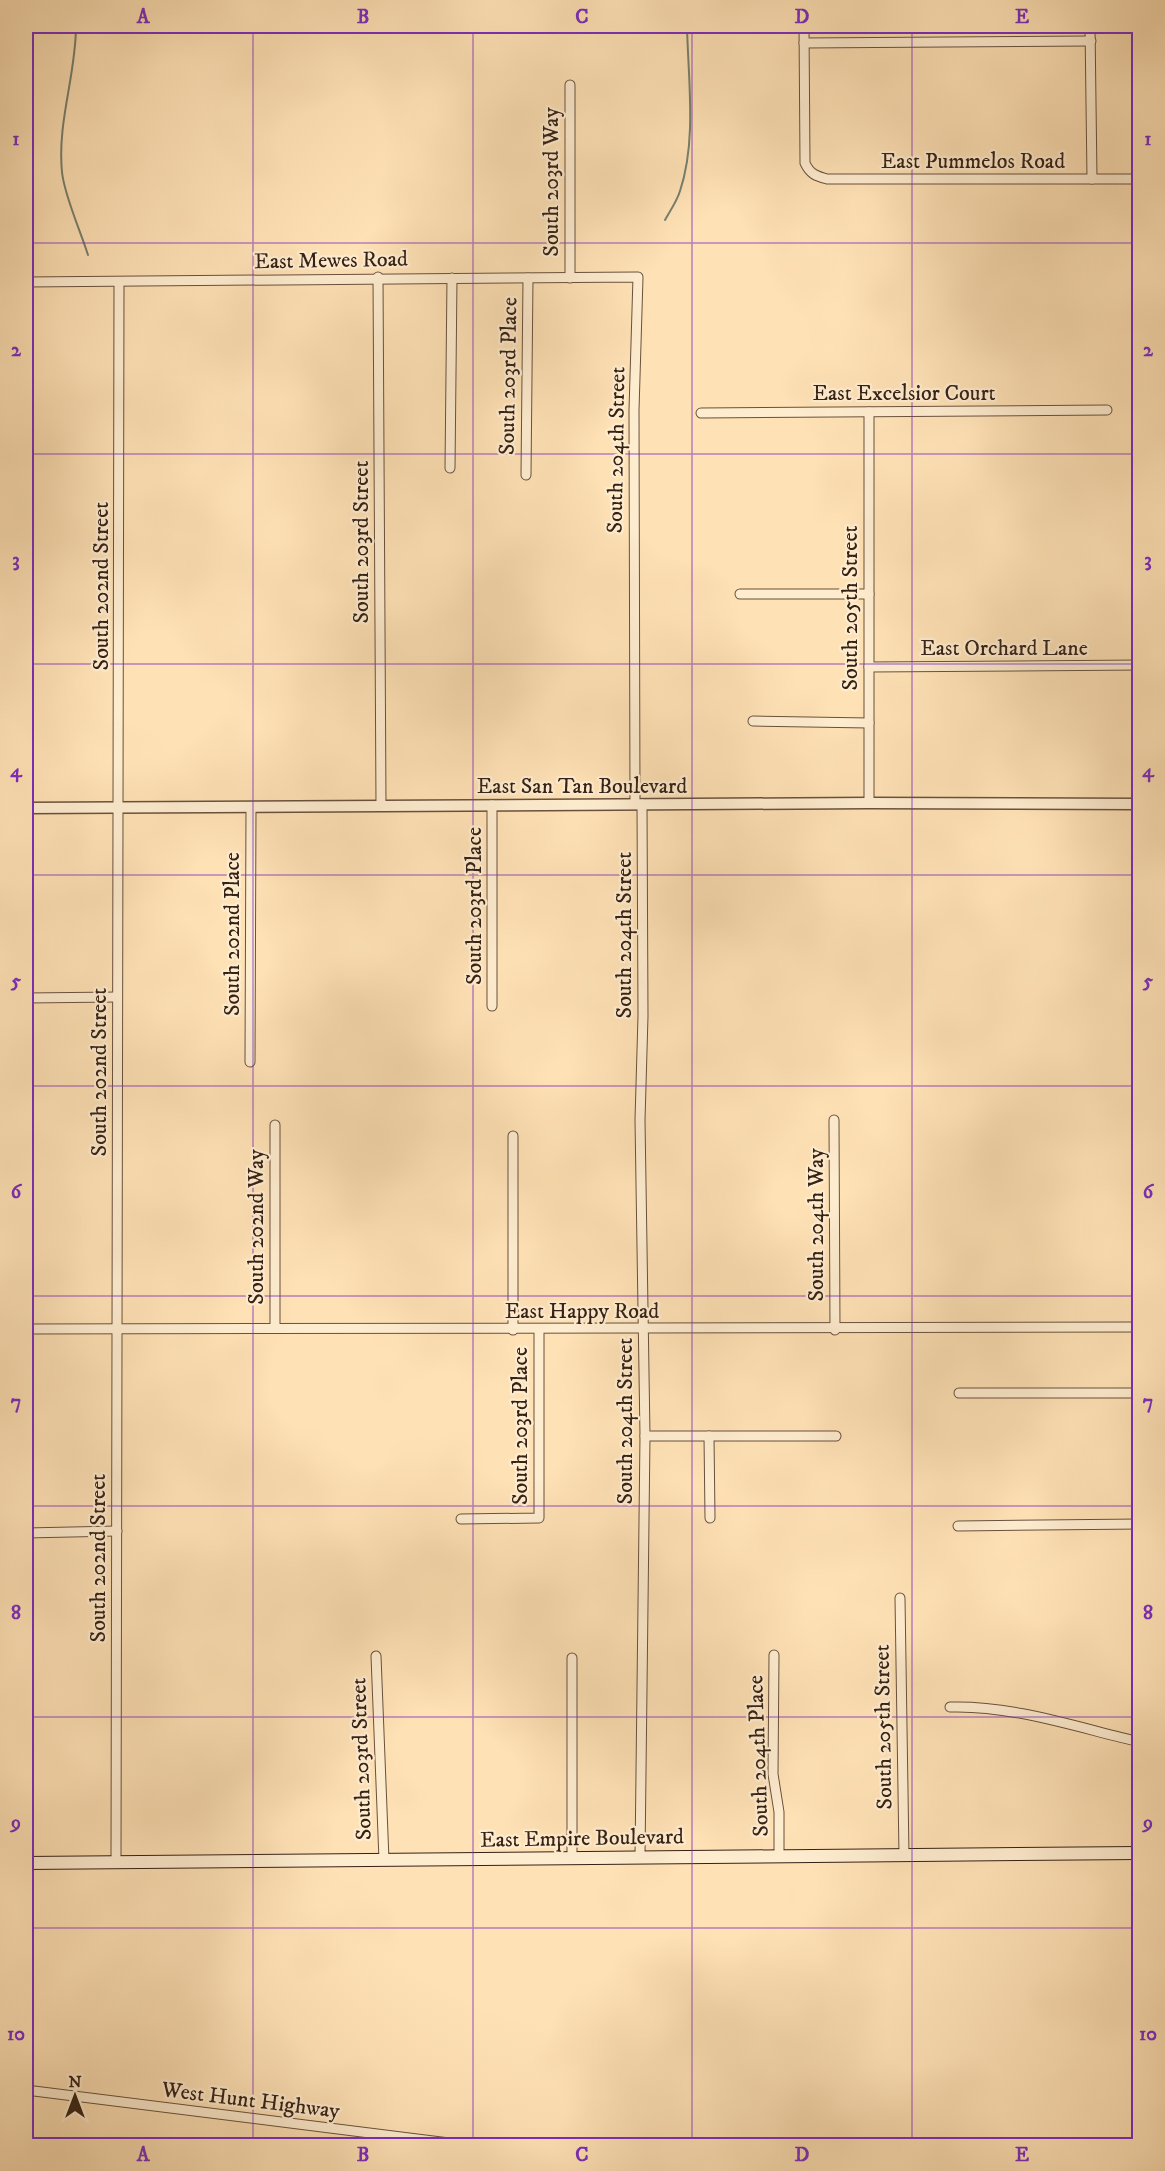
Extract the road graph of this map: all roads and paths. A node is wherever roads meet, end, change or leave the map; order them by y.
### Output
1 (804, 26) edge
2 (1090, 26) edge
3 (1091, 42) junction
4 (804, 43) junction
5 (570, 86) dead end
6 (1092, 179) junction
7 (1140, 179) edge
8 (378, 277) junction
9 (638, 277) joint
10 (452, 278) junction
11 (528, 278) junction
12 (570, 278) junction
13 (26, 282) edge
14 (119, 282) junction
15 (1107, 410) dead end
16 (869, 412) junction
17 (701, 413) dead end
18 (450, 468) dead end
19 (526, 475) dead end
20 (740, 594) dead end
21 (869, 594) junction
22 (1140, 665) edge
23 (869, 667) junction
24 (753, 721) dead end
25 (869, 723) junction
26 (869, 803) junction
27 (639, 804) junction
28 (1140, 804) edge
29 (492, 805) junction
30 (381, 806) junction
31 (120, 807) junction
32 (251, 807) junction
33 (26, 808) edge
34 (117, 997) junction
35 (26, 998) edge
36 (492, 1006) dead end
37 (250, 1062) dead end
38 (834, 1120) dead end
39 (275, 1125) dead end
40 (513, 1136) dead end
41 (1140, 1327) edge
42 (117, 1328) junction
43 (275, 1328) junction
44 (26, 1329) edge
45 (539, 1329) junction
46 (644, 1329) junction
47 (513, 1330) junction
48 (836, 1330) junction
49 (959, 1393) dead end
50 (1140, 1393) edge
51 (645, 1436) junction
52 (709, 1436) junction
53 (836, 1436) dead end
54 (710, 1518) dead end
55 (461, 1519) dead end
56 (1140, 1524) edge
57 (958, 1526) dead end
58 (117, 1531) junction
59 (26, 1533) edge
60 (900, 1598) dead end
61 (774, 1655) dead end
62 (376, 1656) dead end
63 (572, 1658) dead end
64 (950, 1707) dead end
65 (1140, 1742) edge
66 (1140, 1853) edge
67 (904, 1855) junction
68 (779, 1856) junction
69 (640, 1857) junction
70 (572, 1858) junction
71 (384, 1860) junction
72 (26, 1863) edge
73 (116, 1863) junction
74 (26, 2090) edge
75 (472, 2145) edge

1 - 4 street
2 - 3 street
3 - 4 street
3 - 6 street
4 - 6 street, East Pummelos Road
5 - 12 street, South 203rd Way
6 - 7 street, East Pummelos Road
8 - 10 street, East Mewes Road
8 - 14 street, East Mewes Road
8 - 30 street, South 203rd Street
9 - 12 street, East Mewes Road
9 - 27 street, South 204th Street
10 - 11 street, East Mewes Road
10 - 18 street
11 - 12 street, East Mewes Road
11 - 19 street, South 203rd Place
13 - 14 street, East Mewes Road
14 - 31 street, South 202nd Street
15 - 16 street, East Excelsior Court
16 - 17 street, East Excelsior Court
16 - 21 street, South 205th Street
20 - 21 street
21 - 23 street, South 205th Street
22 - 23 street, East Orchard Lane
23 - 25 street, South 205th Street
24 - 25 street
25 - 26 street, South 205th Street
26 - 27 street, East San Tan Boulevard
26 - 28 street, East San Tan Boulevard
27 - 29 street, East San Tan Boulevard
27 - 46 street, South 204th Street
29 - 30 street, East San Tan Boulevard
29 - 36 street, South 203rd Place
30 - 32 street, East San Tan Boulevard
31 - 32 street, East San Tan Boulevard
31 - 33 street, East San Tan Boulevard
31 - 34 street, South 202nd Street
32 - 37 street, South 202nd Place
34 - 35 street
34 - 42 street, South 202nd Street
38 - 48 street, South 204th Way
39 - 43 street, South 202nd Way
40 - 47 street, South 203rd Place
41 - 48 street, East Happy Road
42 - 43 street, East Happy Road
42 - 44 street, East Happy Road
42 - 58 street, South 202nd Street
43 - 47 street, East Happy Road
45 - 46 street, East Happy Road
45 - 47 street, East Happy Road
45 - 55 street, South 203rd Place
46 - 48 street, East Happy Road
46 - 51 street, South 204th Street
49 - 50 street
51 - 52 street
51 - 69 street, South 204th Street
52 - 53 street
52 - 54 street
56 - 57 street
58 - 59 street
58 - 73 street, South 202nd Street
60 - 67 street, South 205th Street
61 - 68 street, South 204th Place
62 - 71 street, South 203rd Street
63 - 70 street
64 - 65 street
66 - 67 main road, East Empire Boulevard
67 - 68 main road, East Empire Boulevard
68 - 69 main road, East Empire Boulevard
69 - 70 main road, East Empire Boulevard
70 - 71 main road, East Empire Boulevard
71 - 73 main road, East Empire Boulevard
72 - 73 main road, East Empire Boulevard
74 - 75 street, West Hunt Highway

